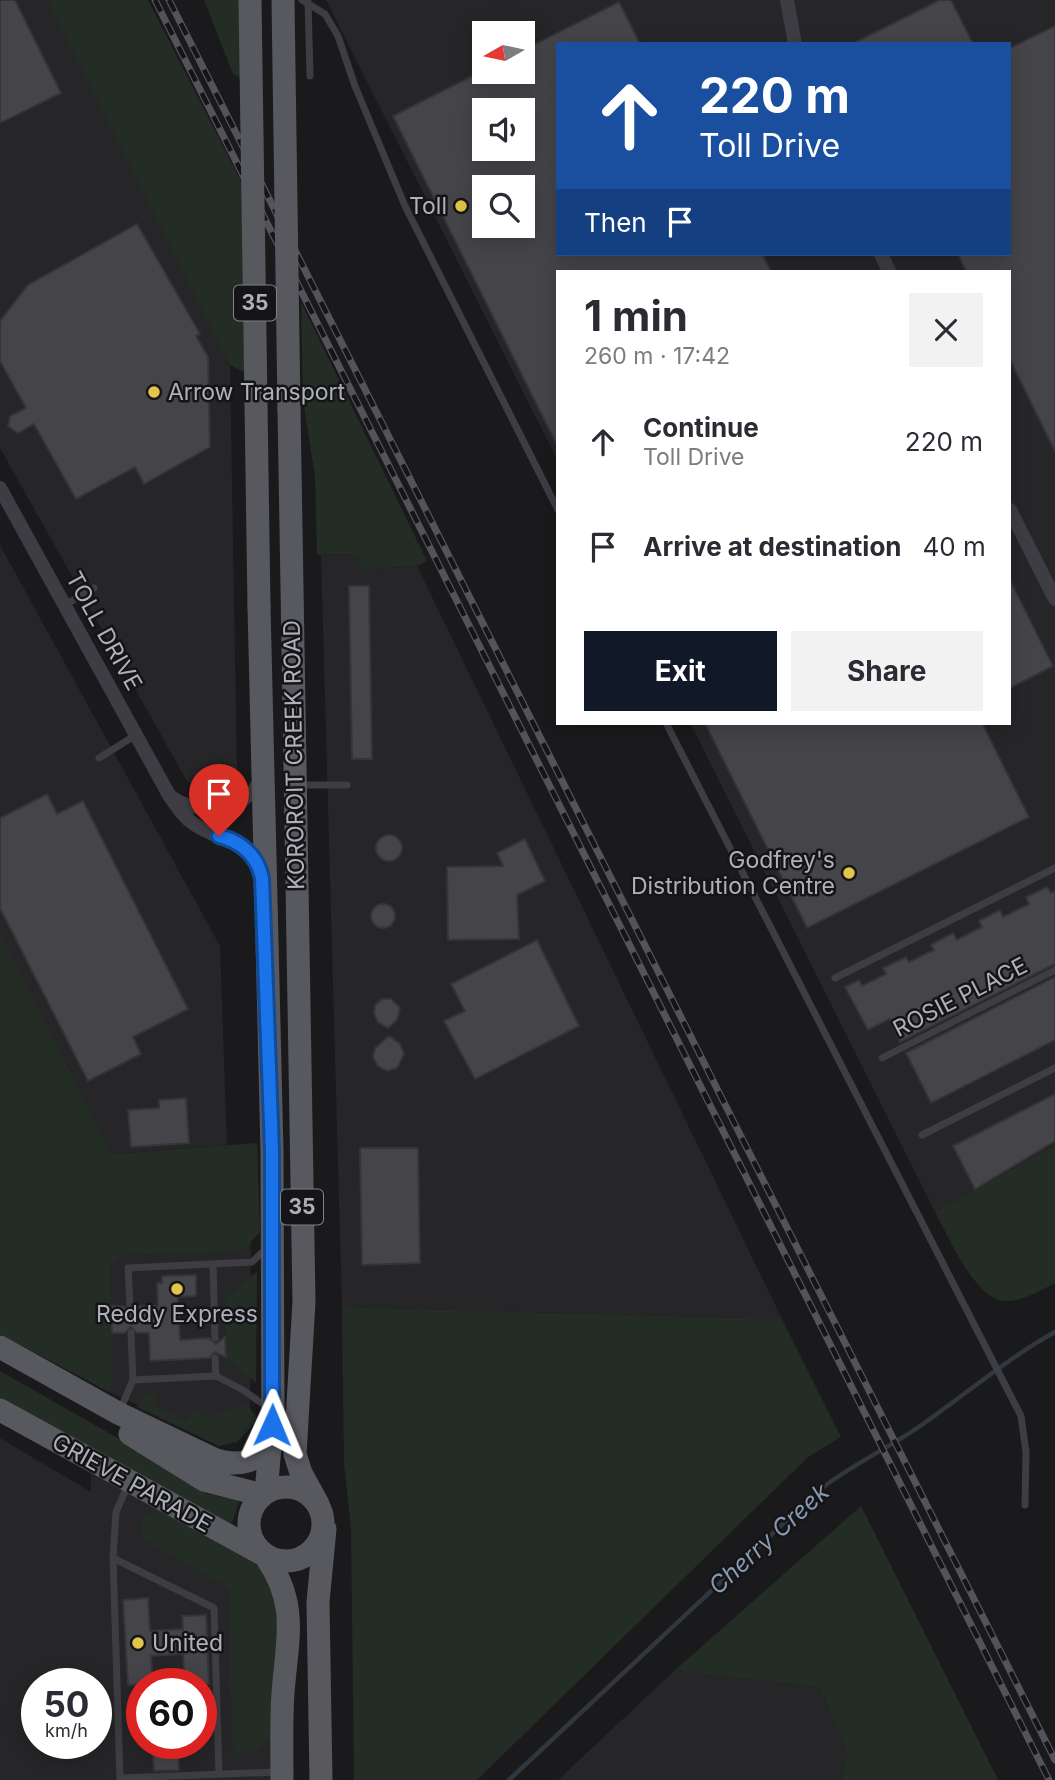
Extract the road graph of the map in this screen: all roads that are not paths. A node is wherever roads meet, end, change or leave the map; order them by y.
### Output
1 (250, 0) edge
2 (283, 0) edge
3 (787, 0) edge
4 (306, 1) edge
5 (794, 42) edge
6 (310, 76) dead end
7 (0, 488) edge
8 (556, 506) edge
9 (1011, 512) edge
10 (94, 587) dead end
11 (1055, 600) edge
12 (65, 606) junction
13 (667, 725) edge
14 (136, 735) junction
15 (99, 758) dead end
16 (262, 761) junction
17 (295, 785) junction
18 (347, 785) dead end
19 (169, 795) junction
20 (1055, 868) edge
21 (264, 902) junction
22 (1055, 970) edge
23 (835, 978) dead end
24 (882, 1058) dead end
25 (1055, 1068) edge
26 (922, 1135) dead end
27 (272, 1244) junction
28 (213, 1264) junction
29 (130, 1306) dead end
30 (131, 1333) dead end
31 (215, 1338) dead end
32 (0, 1348) edge
33 (215, 1358) dead end
34 (0, 1361) edge
35 (216, 1376) junction
36 (133, 1380) junction
37 (0, 1410) edge
38 (273, 1412) junction
39 (116, 1418) junction
40 (270, 1441) junction
41 (129, 1481) junction
42 (264, 1494) junction
43 (318, 1504) junction
44 (1025, 1505) dead end
45 (325, 1529) junction
46 (265, 1556) junction
47 (113, 1558) junction
48 (219, 1774) junction
49 (282, 1776) edge
50 (321, 1780) edge

1 - 16 main road, KOROROIT CREEK ROAD / 35, bridge
2 - 17 main road, KOROROIT CREEK ROAD / 35, bridge
3 - 5 street
4 - 6 lane
4 - 8 lane
7 - 12 street, TOLL DRIVE
9 - 11 street
10 - 12 lane
12 - 14 street, TOLL DRIVE
13 - 44 lane
14 - 15 lane
14 - 19 street, TOLL DRIVE
16 - 19 street
16 - 21 main road, KOROROIT CREEK ROAD / 35
17 - 18 lane
17 - 43 main road, KOROROIT CREEK ROAD / 35
19 - 21 street, TOLL DRIVE
20 - 23 lane
21 - 27 main road, KOROROIT CREEK ROAD / 35
22 - 24 lane, ROSIE PLACE
25 - 26 lane
27 - 28 lane
27 - 38 main road, KOROROIT CREEK ROAD / 35
28 - 29 lane
28 - 31 lane
30 - 36 lane
32 - 39 main road
33 - 35 lane
34 - 39 main road, GRIEVE PARADE
35 - 36 lane
35 - 38 lane
36 - 39 lane
37 - 41 main road, GRIEVE PARADE
38 - 40 main road, KOROROIT CREEK ROAD / 35
39 - 40 main road
39 - 42 main road, GRIEVE PARADE
40 - 42 main road, KOROROIT CREEK ROAD / 35
41 - 46 main road, GRIEVE PARADE
41 - 47 lane
42 - 43 main road
42 - 46 main road, 35
43 - 45 main road, 35
45 - 46 main road
45 - 50 main road, 35
46 - 49 main road, 35
47 - 48 lane
47 - 48 lane
48 - 49 lane

